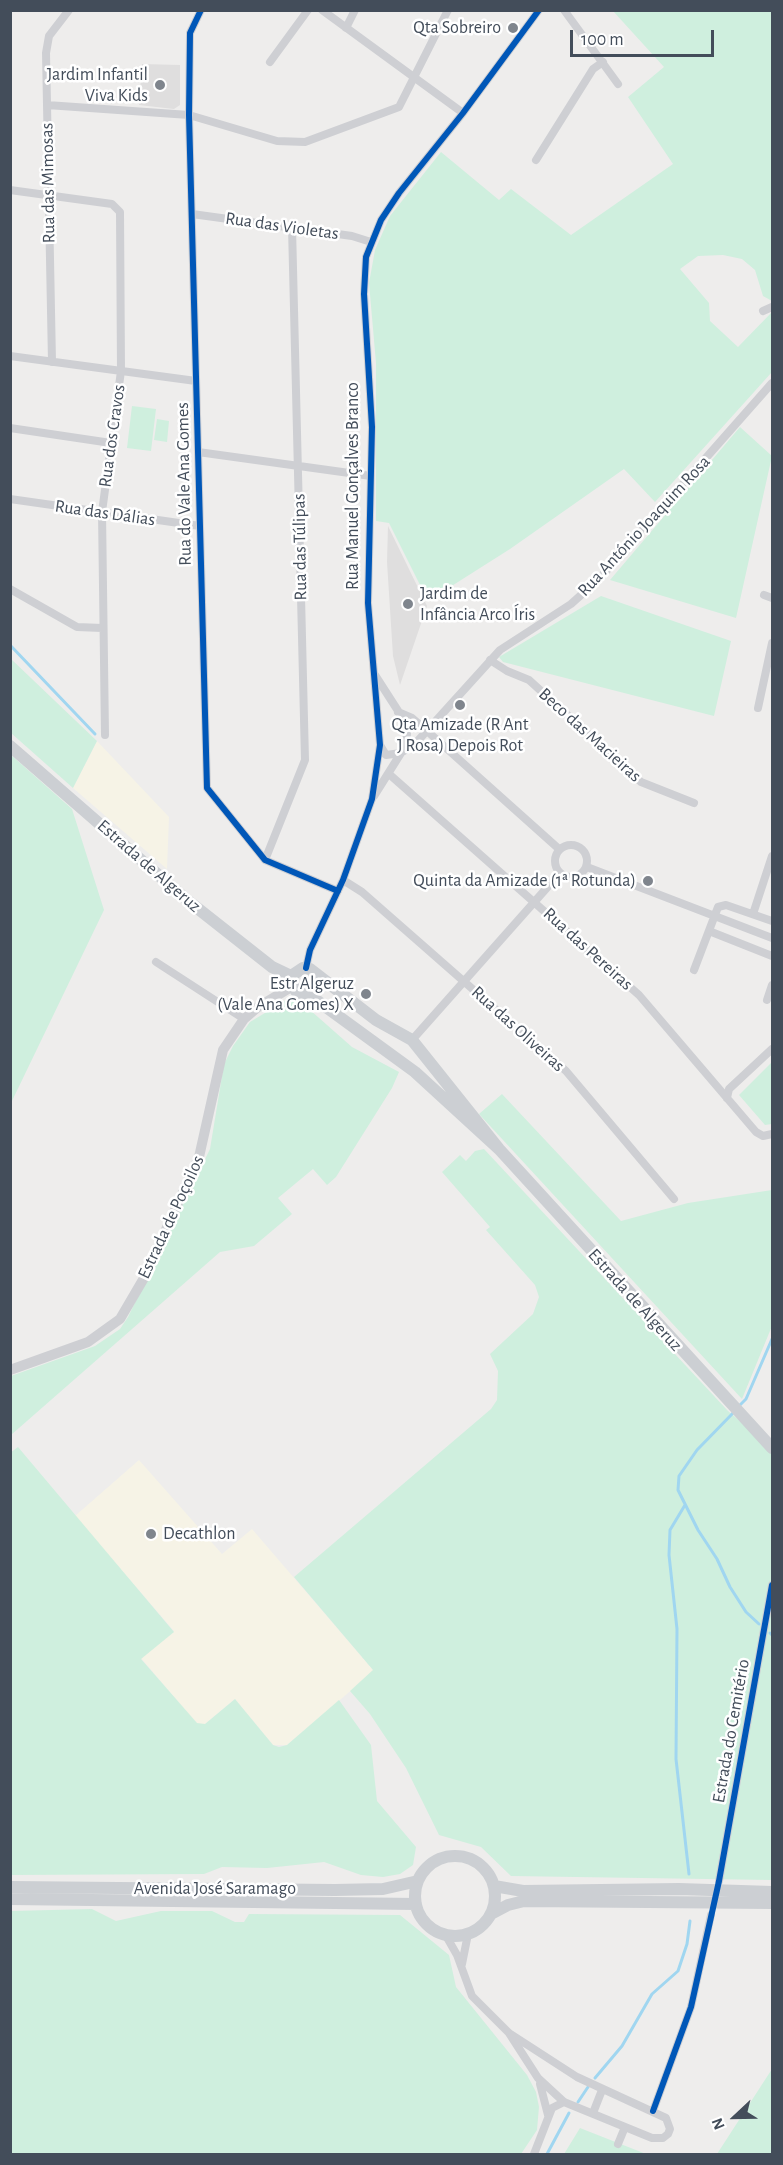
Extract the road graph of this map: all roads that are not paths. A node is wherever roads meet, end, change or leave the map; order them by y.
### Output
1 (69, 10) edge
2 (201, 10) edge
3 (308, 10) edge
4 (322, 10) edge
5 (355, 10) edge
6 (448, 10) edge
7 (539, 10) edge
8 (564, 10) edge
9 (346, 28) junction
10 (270, 62) dead end
11 (603, 62) junction
12 (415, 77) junction
13 (618, 84) dead end
14 (47, 105) junction
15 (463, 113) junction
16 (189, 115) junction
17 (536, 160) dead end
18 (10, 190) edge
19 (49, 195) junction
20 (192, 213) junction
21 (292, 227) junction
22 (371, 242) junction
23 (772, 307) edge
24 (763, 310) dead end
25 (10, 356) edge
26 (52, 362) junction
27 (121, 371) junction
28 (196, 381) junction
29 (772, 383) edge
30 (10, 428) edge
31 (111, 442) junction
32 (198, 452) junction
33 (298, 466) junction
34 (371, 476) junction
35 (10, 500) edge
36 (102, 512) junction
37 (200, 526) junction
38 (10, 589) edge
39 (102, 628) junction
40 (772, 644) edge
41 (490, 660) junction
42 (373, 672) junction
43 (758, 708) dead end
44 (397, 711) junction
45 (379, 722) junction
46 (426, 730) junction
47 (105, 735) dead end
48 (380, 745) junction
49 (10, 746) edge
50 (401, 753) junction
51 (389, 774) junction
52 (372, 799) junction
53 (694, 803) dead end
54 (559, 849) junction
55 (772, 856) edge
56 (265, 860) junction
57 (587, 867) junction
58 (560, 873) junction
59 (343, 880) junction
60 (338, 891) junction
61 (537, 902) junction
62 (753, 914) junction
63 (715, 916) junction
64 (772, 921) edge
65 (709, 931) junction
66 (772, 938) edge
67 (772, 956) edge
68 (156, 962) dead end
69 (310, 970) junction
70 (694, 970) dead end
71 (293, 982) junction
72 (465, 982) junction
73 (772, 986) edge
74 (307, 994) junction
75 (767, 1000) dead end
76 (244, 1019) junction
77 (409, 1040) junction
78 (772, 1049) edge
79 (395, 1057) junction
80 (727, 1098) junction
81 (772, 1134) edge
82 (499, 1149) junction
83 (674, 1199) dead end
84 (10, 1370) edge
85 (772, 1448) edge
86 (772, 1585) edge
87 (418, 1881) junction
88 (719, 1881) dead end
89 (494, 1886) junction
90 (10, 1887) edge
91 (772, 1892) edge
92 (10, 1899) edge
93 (772, 1903) edge
94 (416, 1904) junction
95 (491, 1914) junction
96 (711, 1915) dead end
97 (445, 1934) junction
98 (468, 1934) junction
99 (461, 1967) junction
100 (509, 2033) junction
101 (538, 2078) junction
102 (602, 2090) junction
103 (564, 2102) junction
104 (653, 2111) junction
105 (593, 2113) junction
106 (548, 2116) junction
107 (625, 2127) junction
108 (618, 2144) dead end
109 (534, 2154) edge

1 - 14 street, Rua das Mimosas
2 - 16 street, Rua do Vale Ana Gomes
3 - 10 street
4 - 9 street
5 - 9 street
6 - 12 street
7 - 15 street, Rua Manuel Gonçalves Branco
8 - 11 street
9 - 12 street
11 - 13 street
11 - 17 street
12 - 15 street
12 - 16 street
14 - 16 street
14 - 19 street, Rua das Mimosas
15 - 22 street, Rua Manuel Gonçalves Branco
16 - 20 street, Rua do Vale Ana Gomes
18 - 19 street, Rua dos Cravos
19 - 26 street, Rua das Mimosas
19 - 27 street, Rua dos Cravos
20 - 21 street, Rua das Violetas
20 - 28 street, Rua do Vale Ana Gomes
21 - 22 street, Rua das Violetas
21 - 33 street, Rua das Túlipas
22 - 34 street, Rua Manuel Gonçalves Branco
23 - 24 street
25 - 26 street
26 - 27 street
27 - 28 street
27 - 31 street, Rua dos Cravos
28 - 32 street, Rua do Vale Ana Gomes
29 - 41 street, Rua António Joaquim Rosa
30 - 31 street
31 - 36 street, Rua dos Cravos
32 - 33 street
32 - 37 street, Rua do Vale Ana Gomes
33 - 34 street
33 - 56 street, Rua das Túlipas
34 - 42 street, Rua Manuel Gonçalves Branco
35 - 36 street, Rua das Dálias
36 - 37 street, Rua das Dálias
36 - 39 street, Rua dos Cravos
37 - 56 street, Rua do Vale Ana Gomes
38 - 39 street
39 - 47 street, Rua dos Cravos
40 - 43 street
41 - 46 street, Rua António Joaquim Rosa
41 - 53 street, Beco das Macieiras
42 - 44 street, Rua Manuel Gonçalves Branco
42 - 45 street, Rua Manuel Gonçalves Branco
44 - 45 street
44 - 46 street
44 - 50 street, Rua Manuel Gonçalves Branco
45 - 48 street, Rua Manuel Gonçalves Branco
46 - 50 street, Rua António Joaquim Rosa
46 - 54 street
48 - 50 street
48 - 52 street, Rua Manuel Gonçalves Branco
49 - 71 main road, Estrada de Algeruz
50 - 51 street, Rua Manuel Gonçalves Branco
51 - 52 street, Rua Manuel Gonçalves Branco
51 - 61 street, Rua das Pereiras
52 - 59 street, Rua Manuel Gonçalves Branco
54 - 57 street
54 - 58 street
55 - 62 street
56 - 60 street, Rua do Vale Ana Gomes
57 - 58 street
57 - 63 street
58 - 61 street
59 - 60 street, Rua Manuel Gonçalves Branco
59 - 72 street, Rua das Oliveiras
60 - 69 street, Rua Manuel Gonçalves Branco
61 - 72 street
61 - 80 street, Rua das Pereiras
62 - 63 street
62 - 64 street
63 - 65 street
63 - 66 street
65 - 67 street
65 - 70 street
68 - 76 street
69 - 71 main road
69 - 74 main road
69 - 77 main road, Estrada de Algeruz
71 - 74 main road, Estrada de Algeruz
71 - 76 street, Estrada de Poçoilos
72 - 77 street
72 - 83 street, Rua das Oliveiras
73 - 75 street
74 - 79 main road, Estrada de Algeruz
76 - 84 street, Estrada de Poçoilos
77 - 79 main road
77 - 79 main road
77 - 82 main road, Estrada de Algeruz
78 - 80 street
79 - 82 main road, Estrada de Algeruz
80 - 81 street, Rua das Pereiras
82 - 85 main road, Estrada de Algeruz
86 - 88 street, Estrada do Cemitério
87 - 89 main road
87 - 90 main road, Avenida José Saramago
87 - 94 main road
89 - 91 main road
89 - 95 main road
92 - 94 main road, Avenida José Saramago
93 - 95 main road
94 - 97 main road
95 - 98 main road
96 - 104 street
97 - 98 main road
97 - 99 street
98 - 99 street
99 - 100 street
100 - 101 street
100 - 102 street
101 - 103 street
101 - 106 street
102 - 104 street
102 - 105 street
103 - 105 street
103 - 106 street
104 - 107 street
105 - 107 street
106 - 109 street
107 - 108 street

